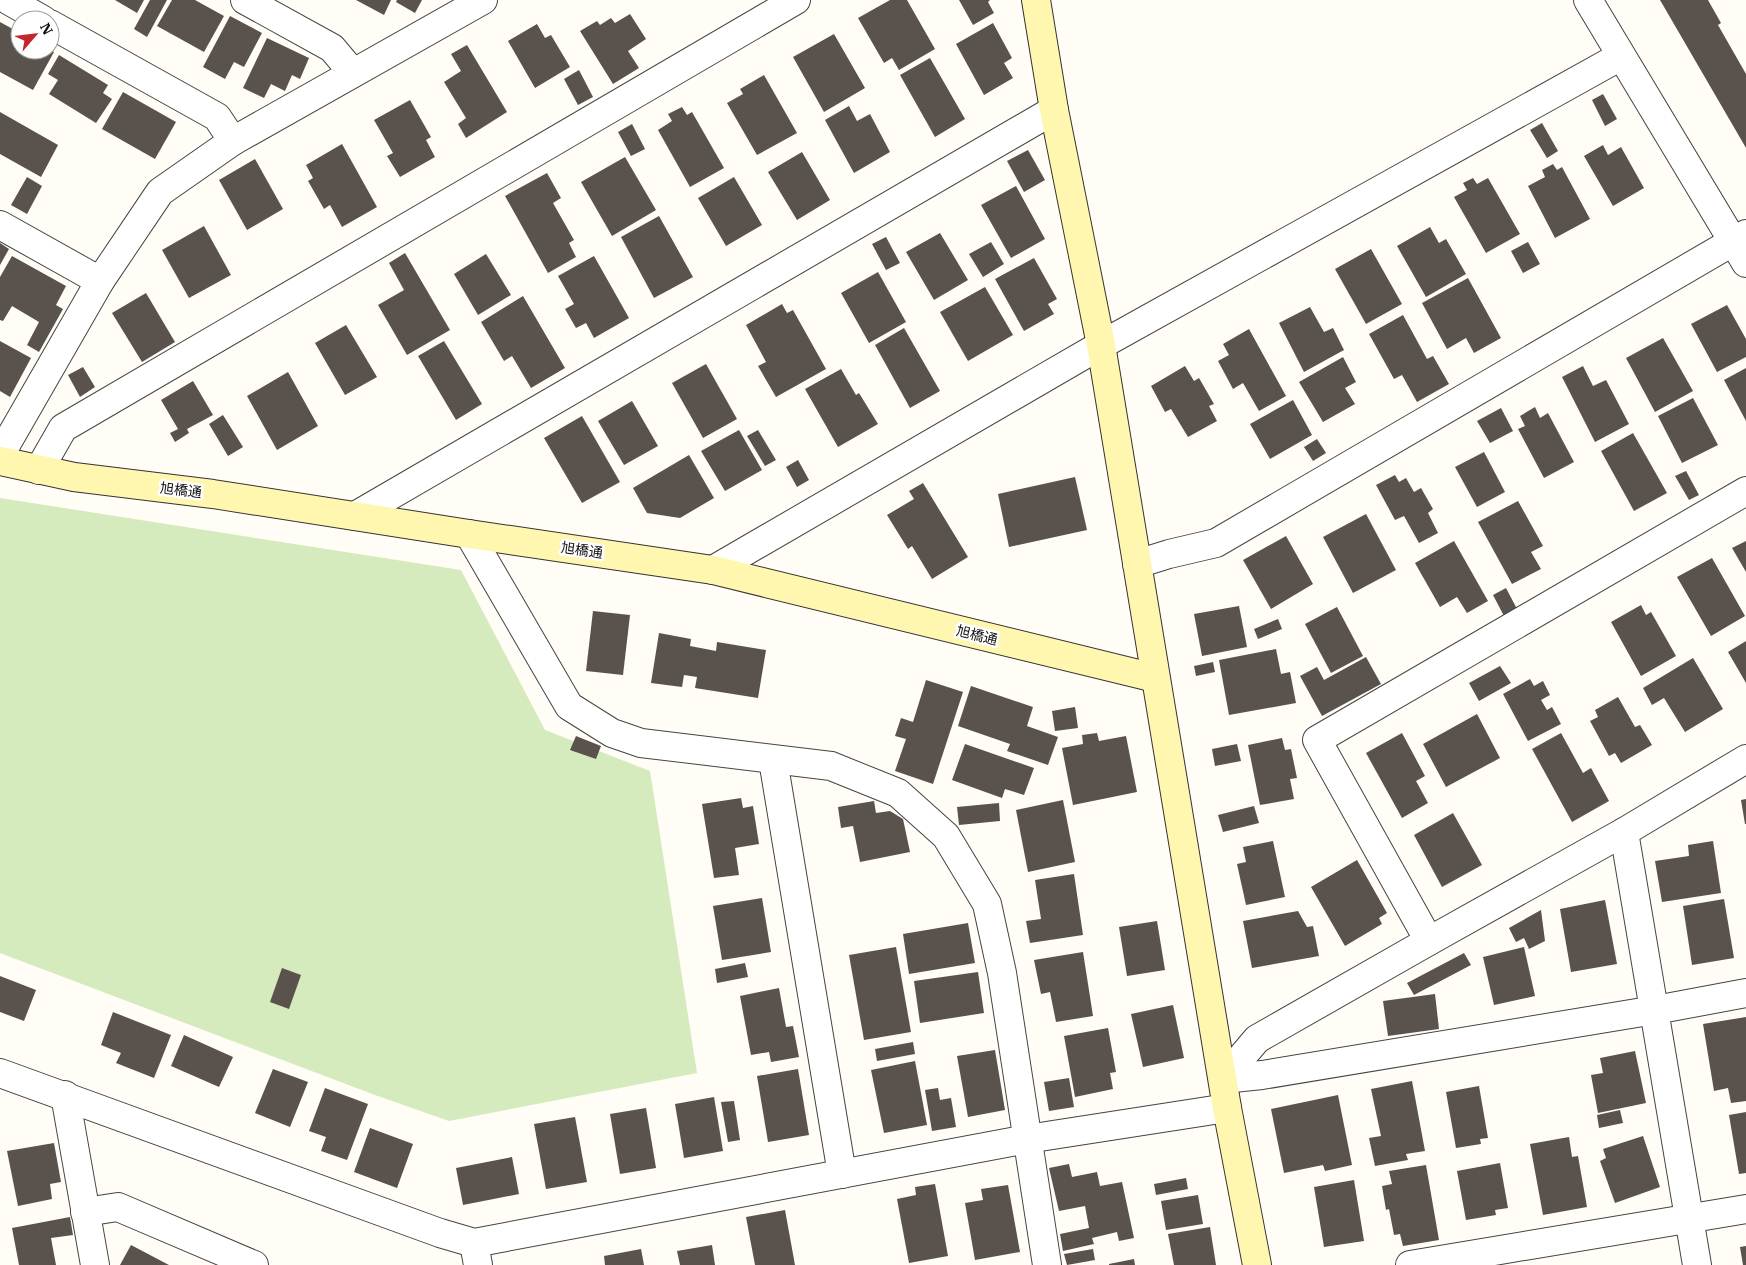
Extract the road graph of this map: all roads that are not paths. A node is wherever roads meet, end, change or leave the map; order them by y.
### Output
1 (8, 0) edge
2 (245, 0) edge
3 (483, 0) edge
4 (796, 0) edge
5 (1036, 0) edge
6 (1588, 0) edge
7 (26, 10) edge
8 (60, 30) edge
9 (1621, 56) junction
10 (353, 74) junction
11 (1054, 110) junction
12 (233, 141) junction
13 (0, 225) edge
14 (1742, 246) edge
15 (100, 281) junction
16 (1101, 345) junction
17 (0, 455) edge
18 (0, 461) edge
19 (39, 470) junction
20 (1746, 491) edge
21 (355, 516) junction
22 (469, 534) junction
23 (1138, 564) junction
24 (713, 570) junction
25 (1156, 678) junction
26 (1746, 759) edge
27 (773, 760) junction
28 (1624, 832) junction
29 (1429, 940) junction
30 (1746, 993) edge
31 (1655, 1010) junction
32 (0, 1073) edge
33 (1223, 1079) junction
34 (65, 1096) junction
35 (1227, 1108) junction
36 (1027, 1139) junction
37 (842, 1174) junction
38 (1746, 1209) edge
39 (86, 1212) junction
40 (1690, 1220) junction
41 (476, 1254) edge
42 (95, 1265) edge
43 (254, 1265) edge
44 (1046, 1265) edge
45 (1257, 1265) edge
46 (1410, 1265) edge
47 (1697, 1265) edge

1 - 7 street
2 - 10 street
3 - 10 street
4 - 19 street
5 - 11 street
6 - 9 street
8 - 12 street
9 - 14 street
9 - 16 street
10 - 12 street
11 - 16 street
11 - 21 street
12 - 15 street
13 - 15 street
14 - 23 street
15 - 17 street
16 - 23 street
16 - 24 street
18 - 19 street, 旭橋通
19 - 21 street, 旭橋通
20 - 29 street
21 - 22 street, 旭橋通
22 - 24 street, 旭橋通
22 - 27 street
23 - 25 street
24 - 25 street, 旭橋通
25 - 33 street
26 - 28 street
27 - 36 street
27 - 37 street
28 - 29 street
28 - 31 street
29 - 33 street
30 - 31 street
31 - 33 street
31 - 40 street
32 - 34 street
33 - 35 street
34 - 39 street
34 - 41 street
35 - 36 street
35 - 45 street
36 - 37 street
36 - 44 street
37 - 41 street
38 - 40 street
39 - 42 street
39 - 43 street
40 - 46 street
40 - 47 street

